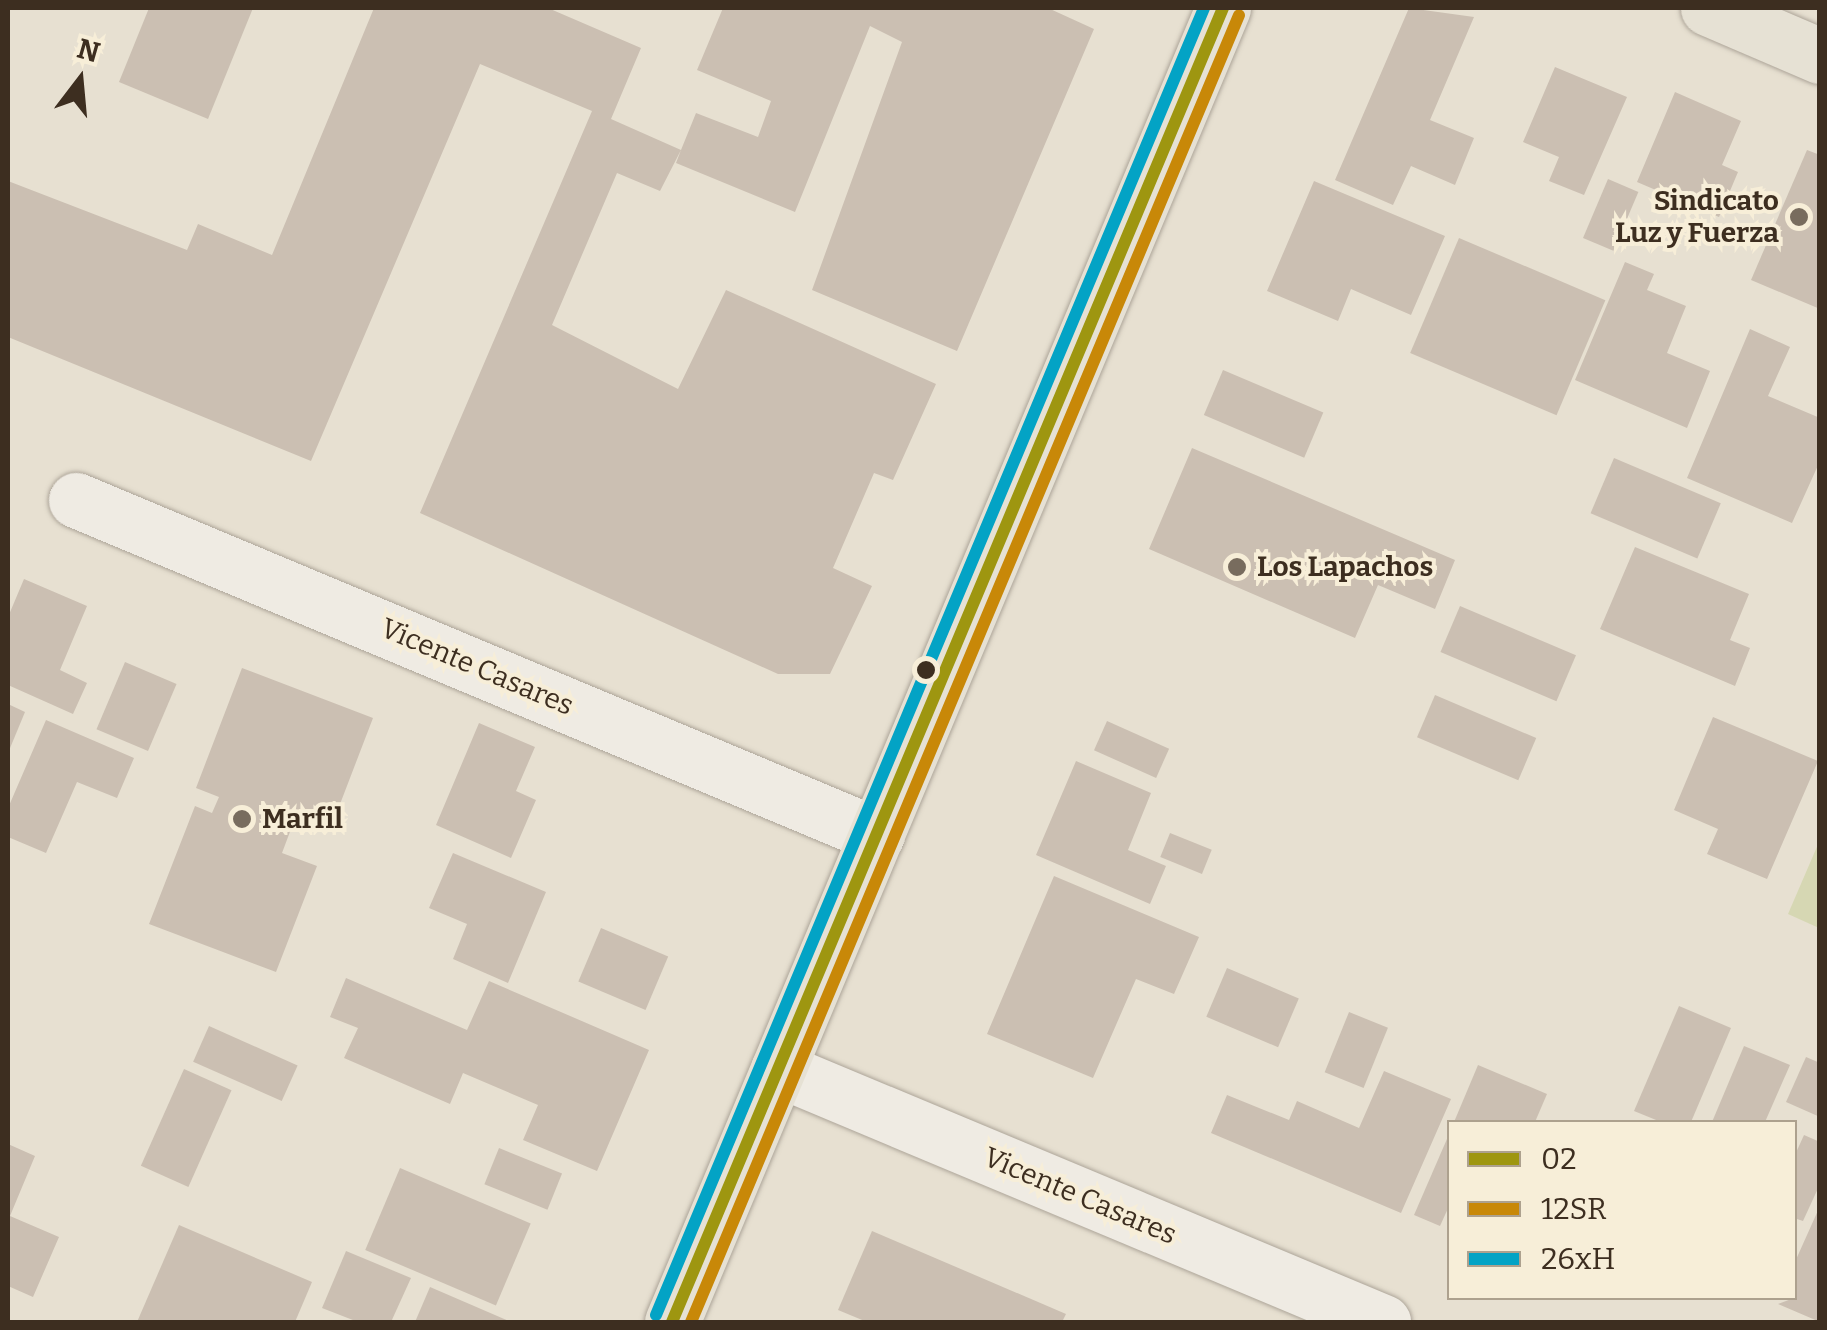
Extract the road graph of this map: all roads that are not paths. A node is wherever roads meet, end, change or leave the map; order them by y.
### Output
1 (1223, 8) edge
2 (1708, 8) edge
3 (1820, 56) edge
4 (76, 500) dead end
5 (877, 834) junction
6 (778, 1070) junction
7 (672, 1322) edge
8 (1382, 1322) edge

1 - 5 main road
2 - 3 main road
4 - 5 street, Vicente Casares
5 - 6 main road
6 - 7 main road
6 - 8 street, Vicente Casares

